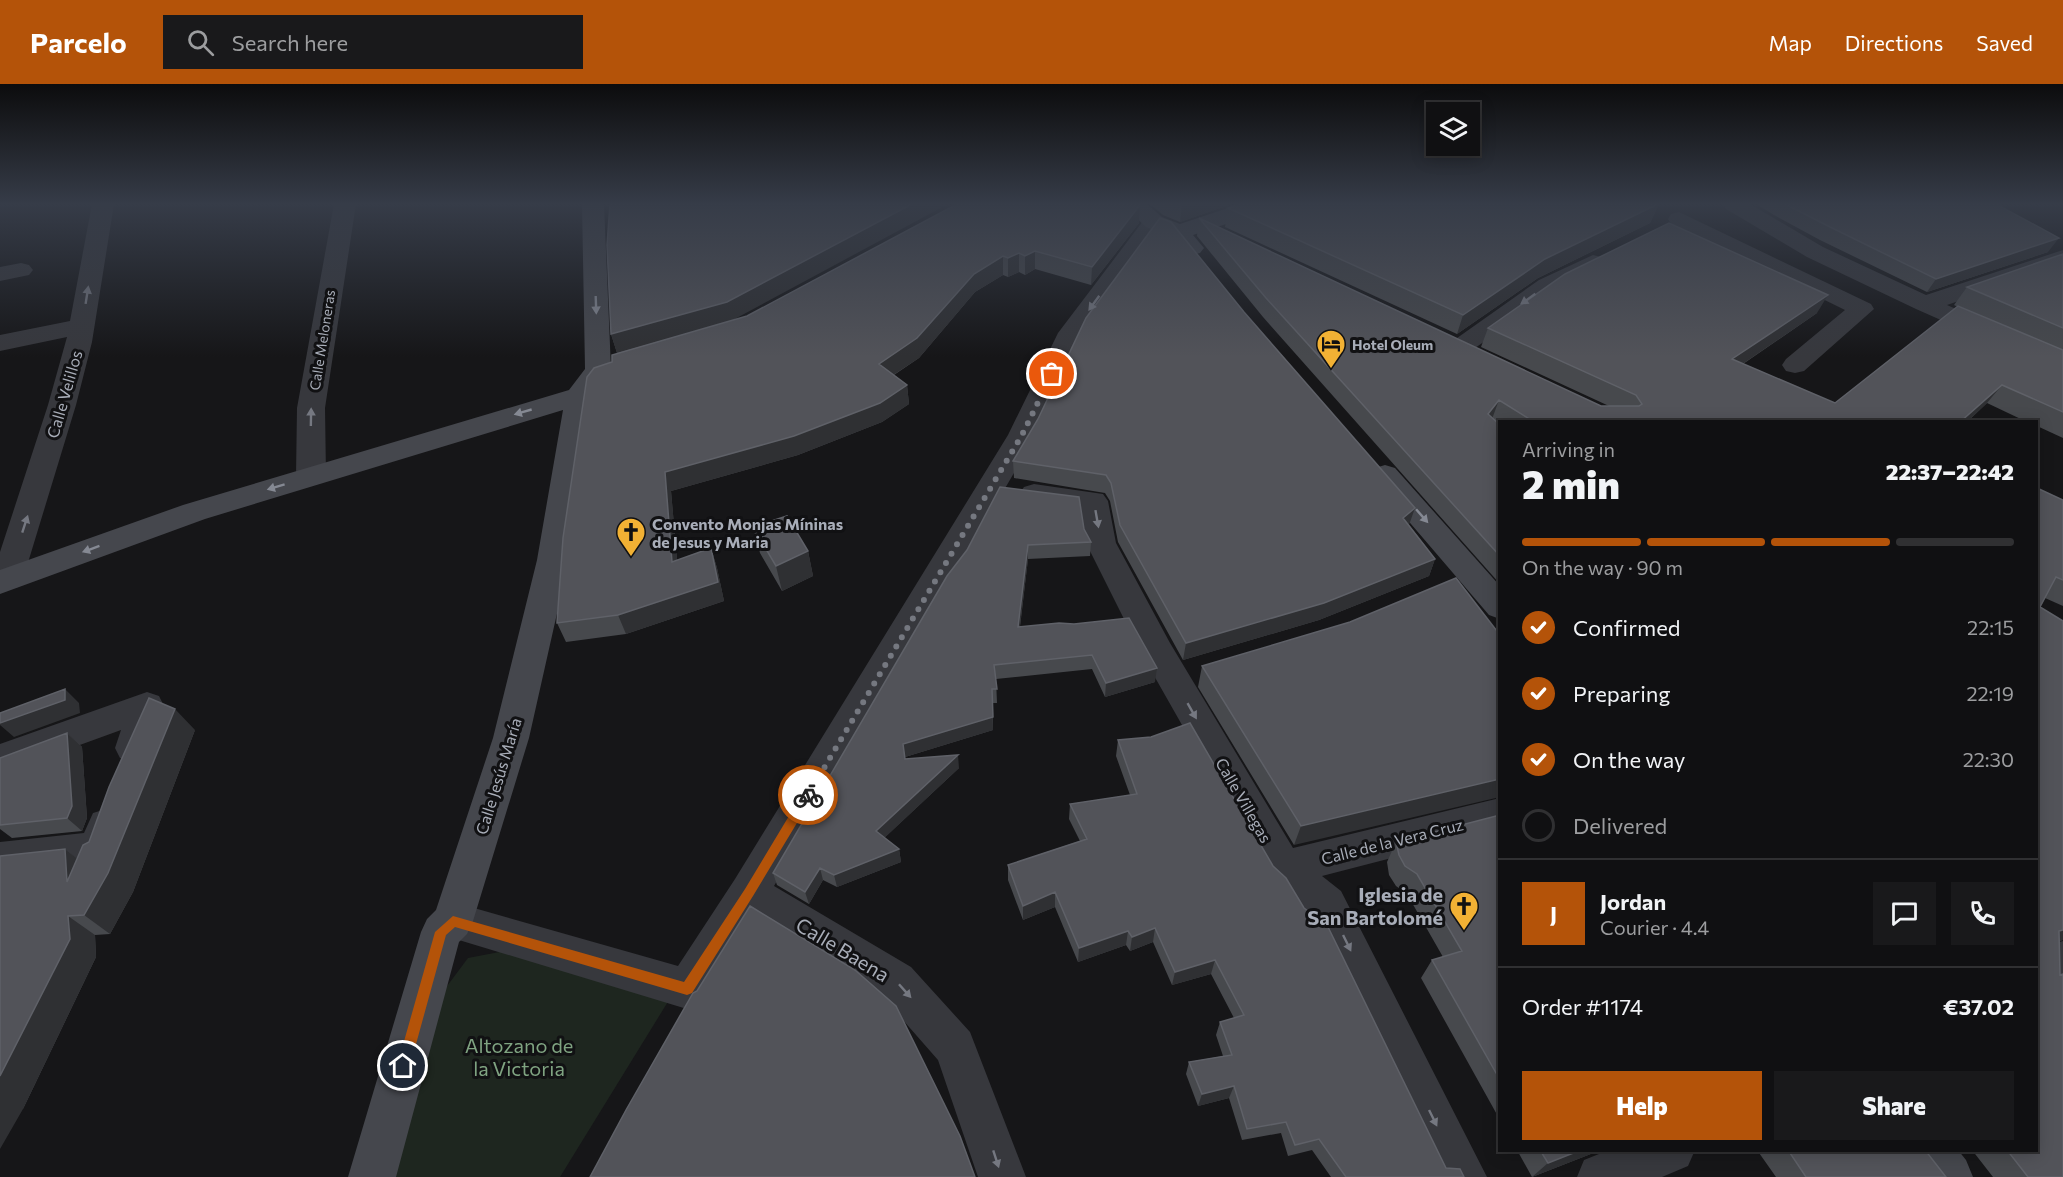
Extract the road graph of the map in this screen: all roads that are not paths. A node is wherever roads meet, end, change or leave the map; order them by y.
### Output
1 (94, 255) edge
2 (336, 255) edge
3 (594, 255) edge
4 (1138, 255) edge
5 (1197, 255) edge
6 (1607, 255) edge
7 (1753, 255) edge
8 (1821, 255) edge
9 (2063, 257) edge
10 (1209, 269) edge
11 (1925, 304) junction
12 (82, 326) junction
13 (0, 343) edge
14 (1460, 349) edge
15 (1795, 365) dead end
16 (2063, 366) edge
17 (599, 376) junction
18 (1370, 458) edge
19 (310, 476) junction
20 (991, 488) junction
21 (1472, 574) junction
22 (3, 581) edge
23 (1439, 588) edge
24 (1498, 605) edge
25 (1207, 669) edge
26 (1174, 679) junction
27 (0, 759) edge
28 (1498, 814) edge
29 (0, 859) edge
30 (1284, 868) junction
31 (749, 892) junction
32 (453, 921) junction
33 (2063, 961) edge
34 (2038, 968) edge
35 (1667, 1152) edge
36 (1930, 1152) edge
37 (372, 1177) edge
38 (1002, 1177) edge
39 (1463, 1177) edge
40 (1601, 1177) edge
41 (1949, 1177) edge

12 -> 1 street, Calle Velillos
19 -> 2 street, Calle Meloneras
3 -> 17 street, Calle Jesús María
4 -> 20 street
5 - 10 street
6 -> 14 street
7 - 15 street
8 - 11 street
9 - 11 street
11 - 16 street
12 - 13 street
22 -> 12 street, Calle Velillos
17 -> 19 street
17 - 32 street, Calle Jesús María
18 -> 21 street
19 -> 22 street
20 -> 26 street, Calle Villegas
20 - 31 street
21 - 23 street
21 - 24 street
25 - 26 street
26 -> 30 street, Calle Villegas
27 - 29 street
28 - 30 street, Calle de la Vera Cruz
30 -> 39 street, Calle Villegas
31 - 32 street
31 -> 38 street, Calle Baena
32 - 37 street, Calle Jesús María
33 - 34 street
35 - 40 street
36 - 41 street

